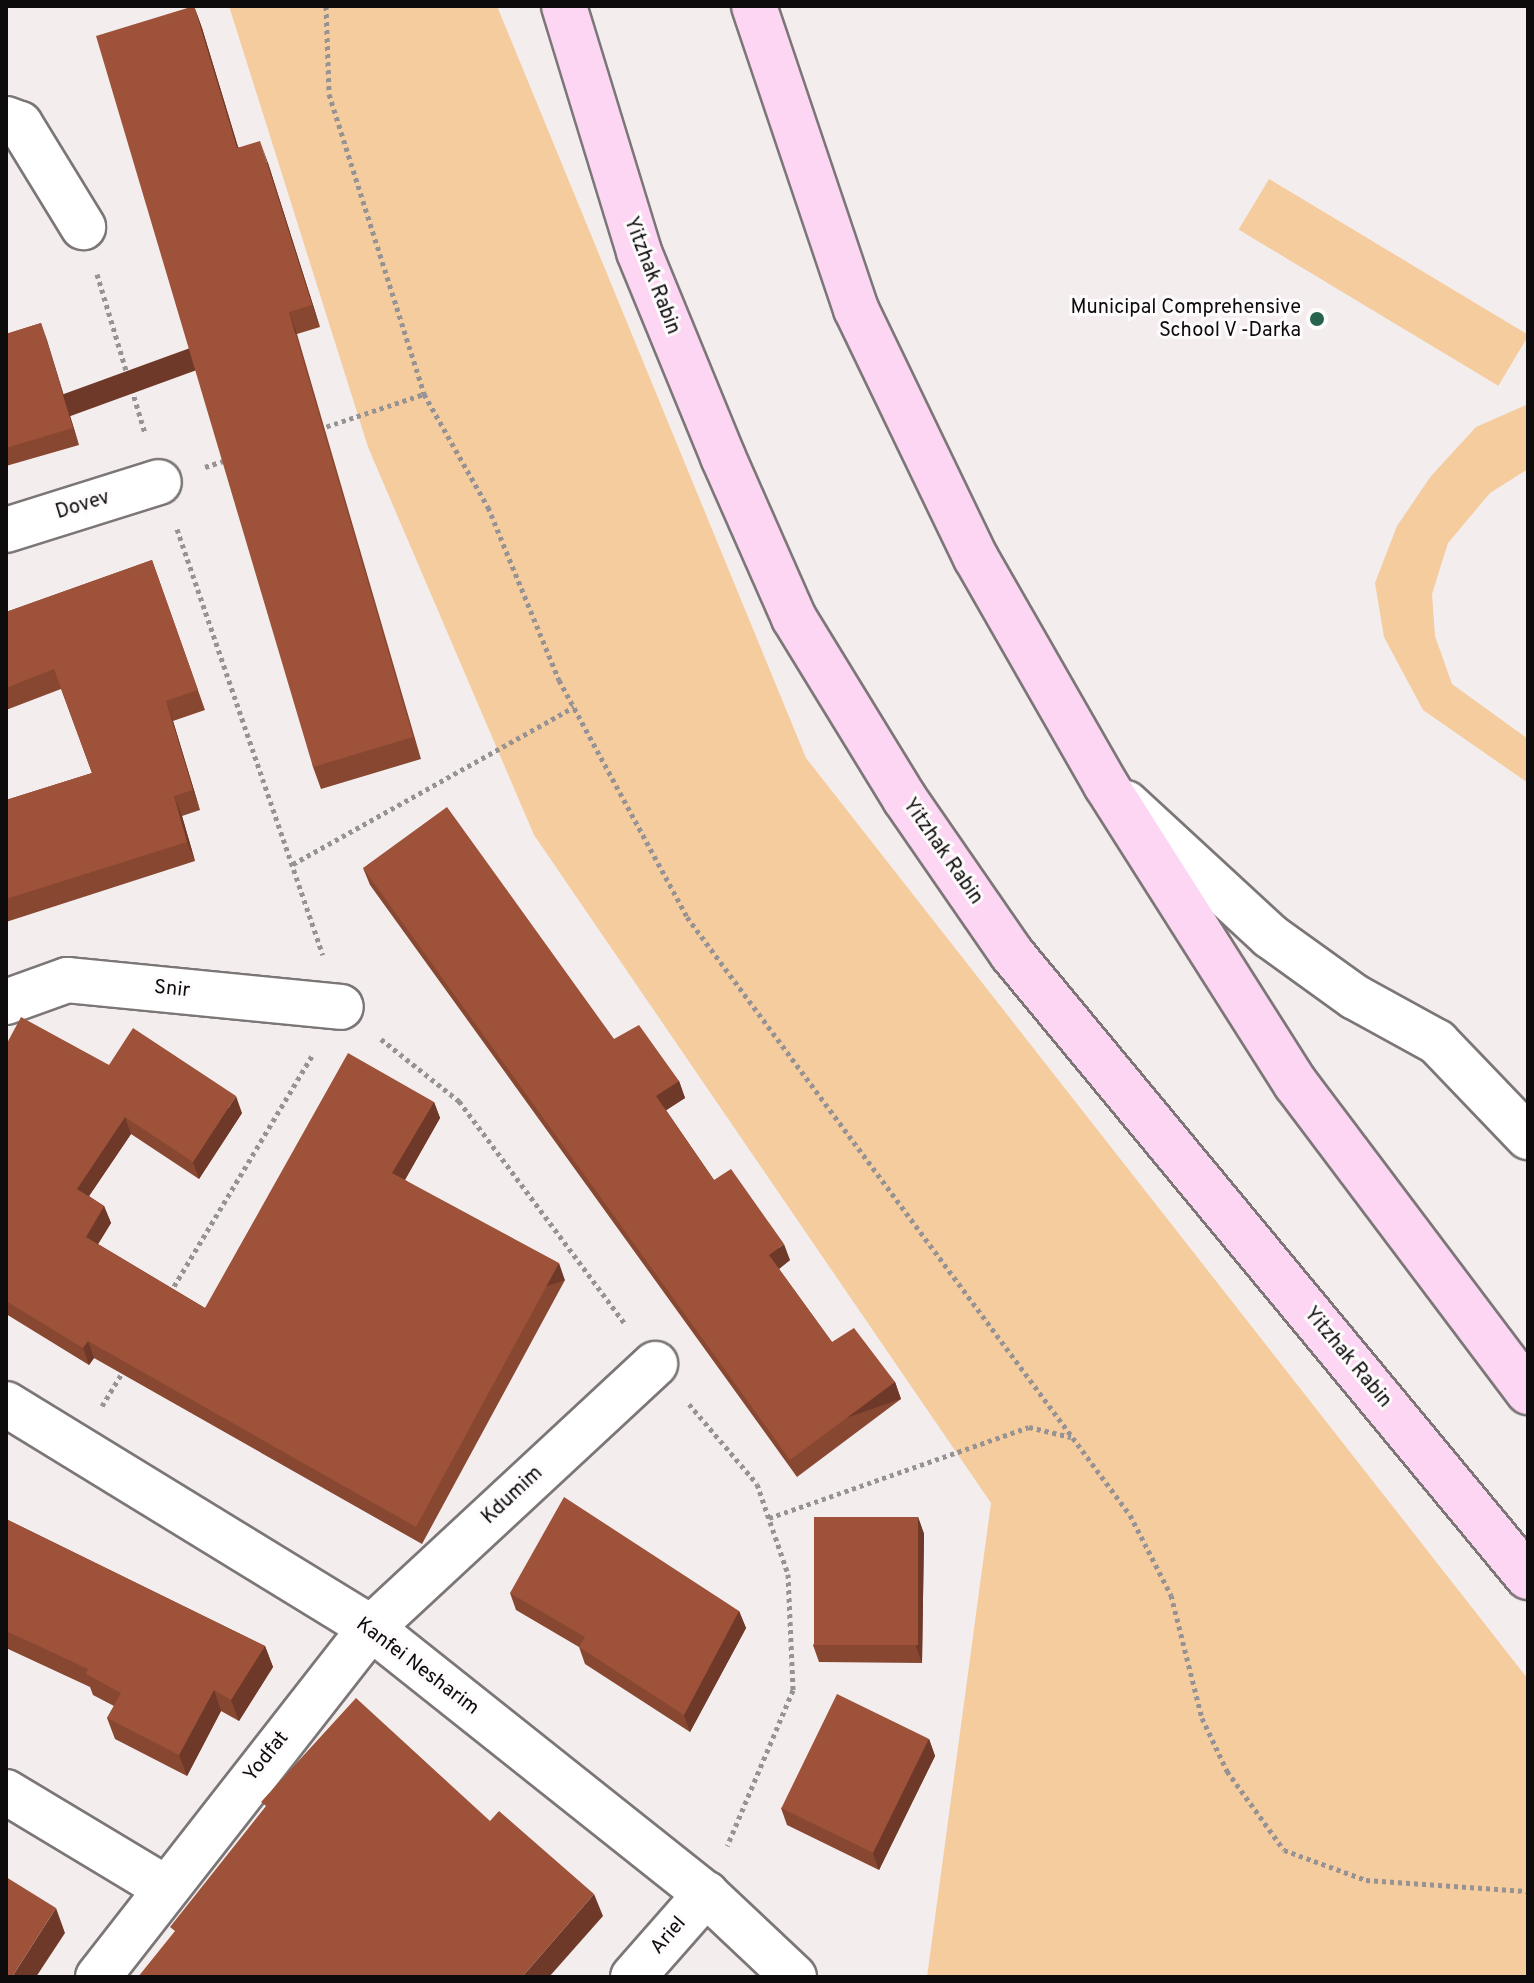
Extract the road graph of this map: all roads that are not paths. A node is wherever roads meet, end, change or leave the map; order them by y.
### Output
1 (564, 6) edge
2 (754, 6) edge
3 (6, 119) edge
4 (83, 227) road end
5 (159, 482) road end
6 (6, 530) edge
7 (1106, 785) junction
8 (6, 1002) edge
9 (341, 1007) road end
10 (1528, 1137) edge
11 (655, 1364) road end
12 (1528, 1392) edge
13 (6, 1404) edge
14 (1528, 1577) edge
15 (371, 1628) junction
16 (6, 1792) edge
17 (166, 1888) junction
18 (706, 1894) junction
19 (98, 1977) edge
20 (633, 1977) edge
21 (794, 1977) edge

1 - 14 main road, Yitzhak Rabin
2 - 7 main road
3 - 4 street
5 - 6 street, Dovev
7 - 10 street
7 - 12 main road
8 - 9 street, Snir
11 - 15 street, Kdumim
13 - 15 street, Kanfei Nesharim
15 - 17 street, Yodfat
15 - 18 street, Kanfei Nesharim
16 - 17 street
17 - 19 street, Yodfat
18 - 20 street, Ariel
18 - 21 street, Kanfei Nesharim

